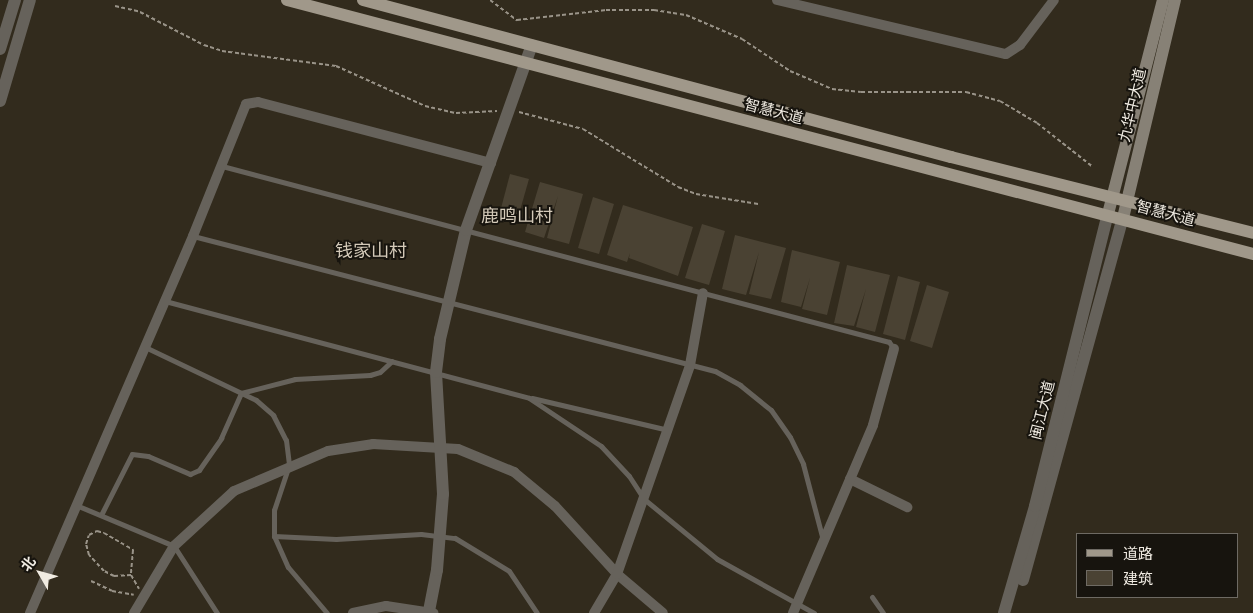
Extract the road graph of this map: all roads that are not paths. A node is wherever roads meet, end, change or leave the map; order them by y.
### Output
1 (15, 0) edge
2 (30, 0) edge
3 (287, 0) edge
4 (363, 0) edge
5 (777, 0) edge
6 (1054, 0) edge
7 (1163, 0) edge
8 (1175, 0) edge
9 (3, 27) edge
10 (532, 44) junction
11 (0, 49) edge
12 (526, 64) junction
13 (0, 101) edge
14 (491, 163) junction
15 (221, 165) junction
16 (1112, 198) junction
17 (1127, 202) junction
18 (1108, 214) junction
19 (1123, 218) junction
20 (466, 230) junction
21 (1253, 233) edge
22 (193, 236) junction
23 (1253, 254) edge
24 (703, 293) junction
25 (164, 300) junction
26 (449, 302) junction
27 (145, 347) junction
28 (894, 349) joint
29 (392, 361) junction
30 (690, 365) junction
31 (436, 372) junction
32 (241, 393) junction
33 (529, 398) junction
34 (668, 430) junction
35 (440, 448) junction
36 (289, 465) junction
37 (850, 479) junction
38 (644, 499) junction
39 (76, 505) junction
40 (907, 507) dead end
41 (101, 515) junction
42 (274, 536) junction
43 (440, 536) junction
44 (823, 542) junction
45 (174, 546) junction
46 (617, 574) junction
47 (872, 597) dead end
48 (795, 608) edge
49 (431, 612) edge
50 (30, 613) edge
51 (134, 613) edge
52 (217, 613) edge
53 (327, 613) edge
54 (354, 613) edge
55 (537, 613) edge
56 (594, 613) edge
57 (663, 613) edge
58 (814, 613) edge
59 (883, 613) edge
60 (1004, 613) edge
61 (1012, 613) edge

1 - 9 street
2 - 13 street
3 - 12 main road, 智慧大道
4 - 10 main road, 智慧大道
5 - 6 street
7 - 16 main road, 九华中大道
8 - 17 main road, 九华中大道
9 - 11 street
10 - 12 street
10 - 16 main road, 智慧大道
12 - 14 street
12 - 18 main road, 智慧大道
14 - 15 street
14 - 20 street
15 - 20 lane
15 - 22 street
16 - 17 main road, 智慧大道
16 - 18 main road, 九华中大道
17 - 19 main road, 九华中大道
17 - 21 main road, 智慧大道
18 - 19 main road, 智慧大道
18 - 60 street, 闽江大道
19 - 23 main road, 智慧大道
19 - 61 street, 闽江大道
20 - 24 lane
20 - 26 street
22 - 25 street
22 - 26 lane
24 - 28 lane
24 - 30 street
25 - 27 street
25 - 29 lane
26 - 30 lane
26 - 31 street
27 - 32 lane
27 - 39 street
28 - 37 street
29 - 31 lane
29 - 32 lane
30 - 34 street
30 - 44 lane
31 - 33 lane
31 - 35 street
32 - 36 lane
32 - 41 lane
33 - 34 lane
33 - 38 lane
34 - 38 street
35 - 36 street
35 - 43 street
35 - 46 street
36 - 42 lane
36 - 45 street
37 - 40 street
37 - 44 street
38 - 46 street
38 - 48 lane
39 - 41 lane
39 - 50 street
41 - 45 lane
42 - 43 lane
42 - 53 lane
43 - 49 street
43 - 55 lane
44 - 48 street
45 - 51 street
45 - 52 lane
46 - 56 street
46 - 57 street
47 - 59 lane
48 - 58 lane
49 - 54 street

